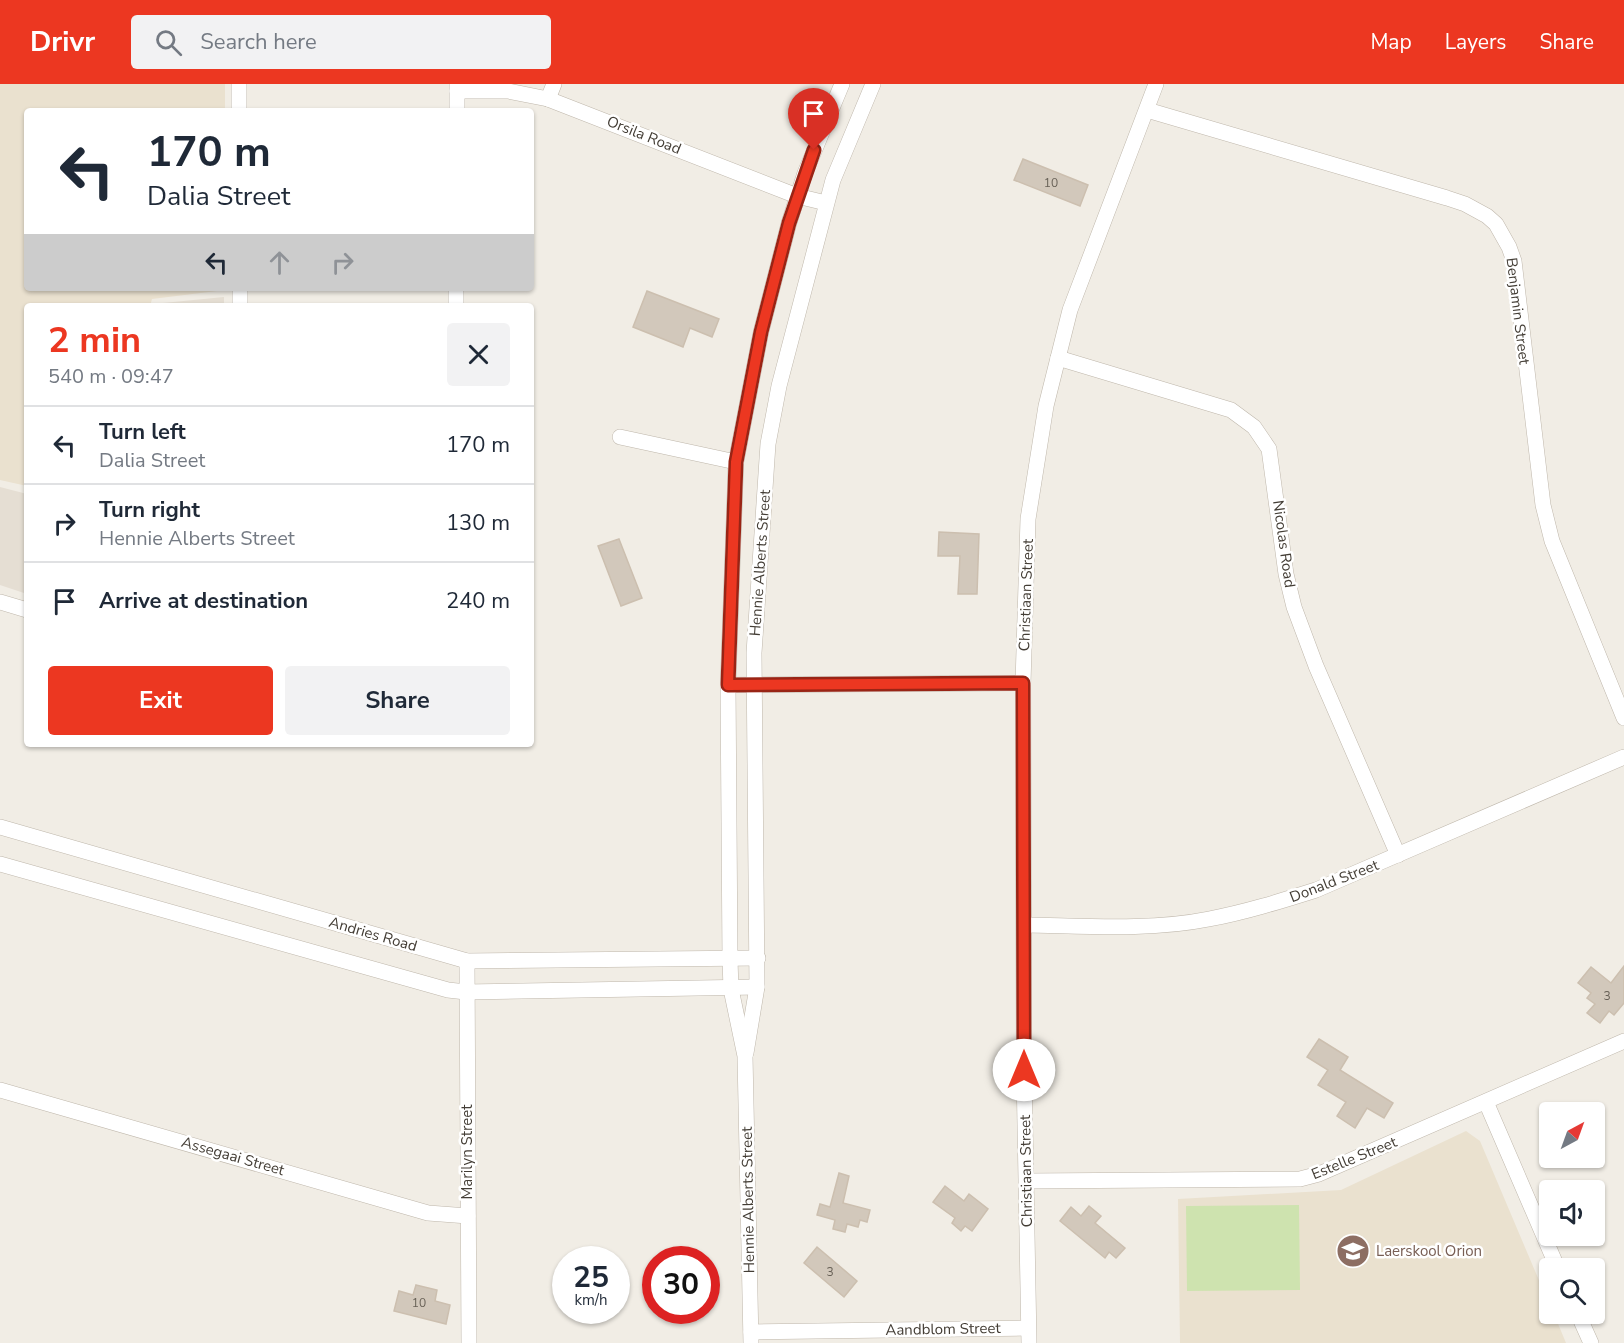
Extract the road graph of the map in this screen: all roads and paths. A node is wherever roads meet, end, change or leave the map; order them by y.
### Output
1 (239, 84) edge
2 (554, 84) edge
3 (842, 84) edge
4 (873, 84) edge
5 (1156, 84) edge
6 (457, 88) edge
7 (548, 99) junction
8 (239, 108) edge
9 (457, 108) edge
10 (1147, 110) junction
11 (797, 196) junction
12 (826, 203) junction
13 (1058, 358) junction
14 (620, 437) dead end
15 (736, 462) junction
16 (0, 602) edge
17 (24, 609) edge
18 (1023, 683) junction
19 (728, 685) junction
20 (754, 685) junction
21 (1624, 718) edge
22 (1624, 758) edge
23 (0, 826) edge
24 (1398, 855) junction
25 (0, 864) edge
26 (1025, 924) junction
27 (758, 958) junction
28 (467, 960) junction
29 (730, 960) junction
30 (757, 987) junction
31 (731, 989) junction
32 (466, 992) junction
33 (1624, 1041) edge
34 (745, 1056) junction
35 (0, 1090) edge
36 (1486, 1102) junction
37 (1027, 1180) junction
38 (468, 1216) junction
39 (1553, 1258) edge
40 (1582, 1324) edge
41 (1028, 1335) edge
42 (751, 1338) edge
43 (469, 1343) edge
44 (1591, 1343) edge

1 - 8 street
2 - 7 street
3 - 11 street, Hennie Alberts Street
4 - 12 street, Hennie Alberts Street
5 - 10 street, Christiaan Street
6 - 7 street, Orsila Road
6 - 9 street
7 - 11 street, Orsila Road
10 - 13 street, Christiaan Street
10 - 21 street, Benjamin Street
11 - 12 street, Orsila Road
11 - 15 street, Hennie Alberts Street
12 - 20 street, Hennie Alberts Street
13 - 18 street, Christiaan Street
13 - 24 street, Nicolas Road
14 - 15 street
15 - 19 street, Hennie Alberts Street
16 - 17 street
18 - 20 street
18 - 26 street, Christiaan Street
19 - 20 street
19 - 29 street, Hennie Alberts Street
20 - 27 street, Hennie Alberts Street
22 - 24 street, Donald Street
23 - 28 street, Andries Road
24 - 26 street, Donald Street
25 - 32 street
26 - 37 street, Christiaan Street
27 - 29 street, Andries Road
27 - 30 street, Hennie Alberts Street
28 - 29 street, Andries Road
28 - 32 street, Marilyn Street
29 - 31 street, Hennie Alberts Street
30 - 31 street
30 - 34 street, Hennie Alberts Street
31 - 32 street
31 - 34 street, Hennie Alberts Street
32 - 38 street, Marilyn Street
33 - 36 street, Estelle Street
34 - 42 street, Hennie Alberts Street
35 - 38 street, Assegaai Street
36 - 37 street, Estelle Street
36 - 39 street
37 - 41 street, Christiaan Street
38 - 43 street, Marilyn Street
40 - 44 street
41 - 42 street, Aandblom Street

